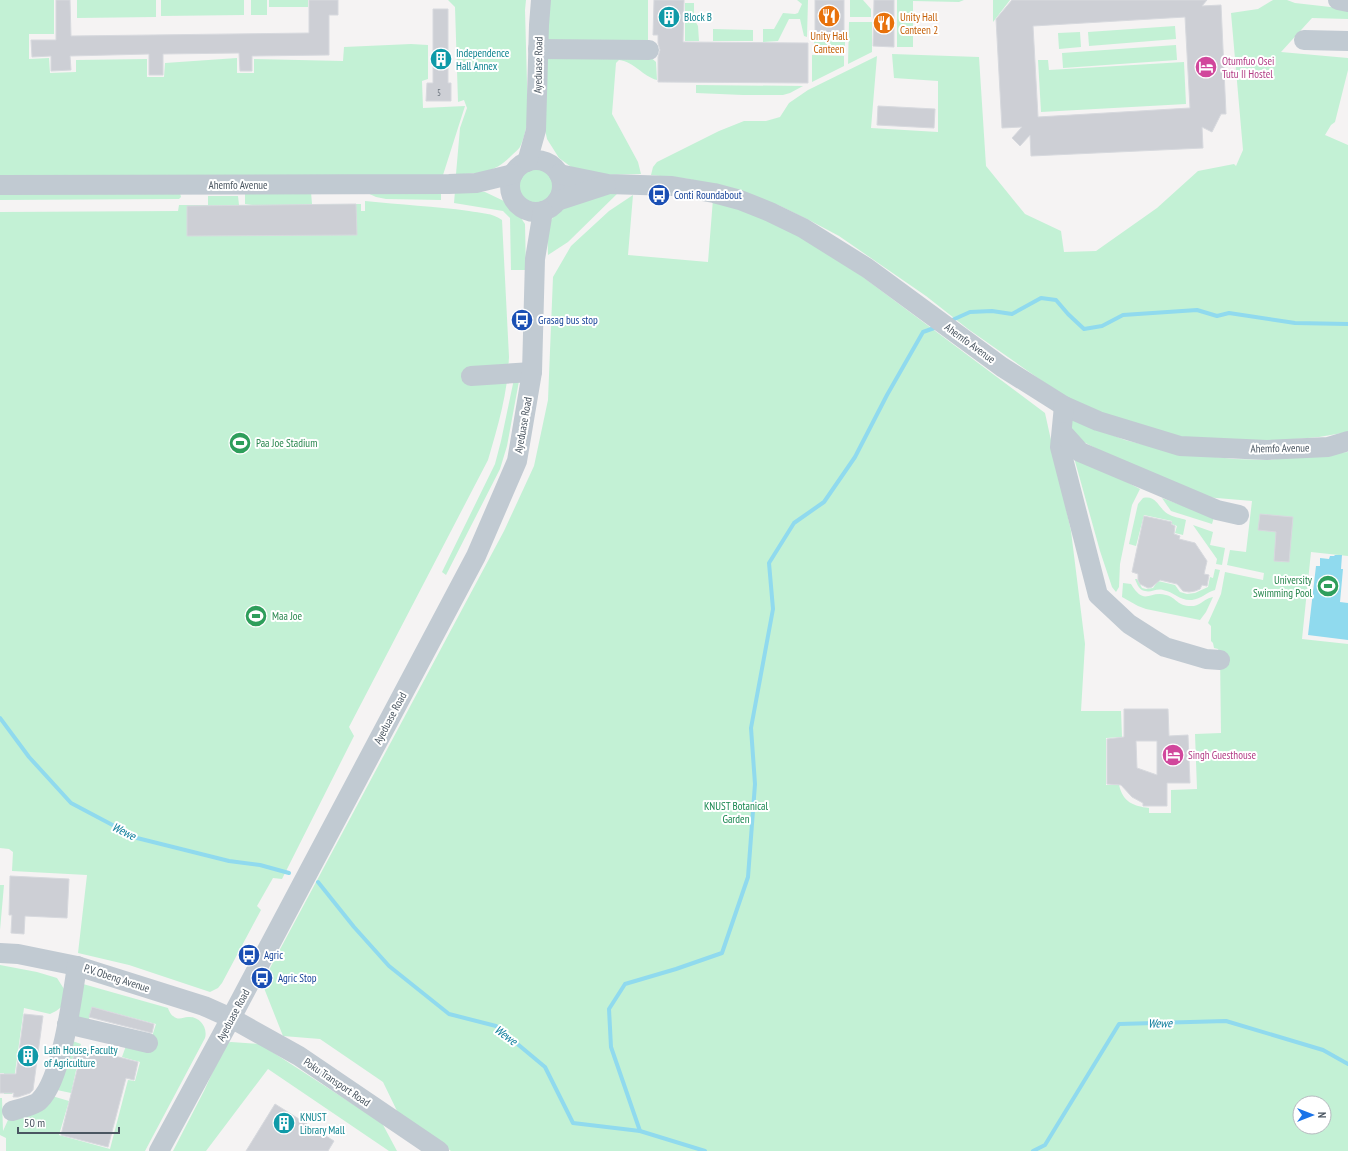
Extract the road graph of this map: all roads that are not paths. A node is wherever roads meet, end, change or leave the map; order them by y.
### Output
1 (541, 0) edge
2 (1338, 0) edge
3 (1348, 2) edge
4 (1304, 40) dead end
5 (1348, 41) edge
6 (538, 50) junction
7 (649, 50) dead end
8 (531, 173) junction
9 (608, 184) junction
10 (0, 185) edge
11 (542, 207) junction
12 (532, 372) junction
13 (471, 376) dead end
14 (1064, 406) junction
15 (1062, 432) junction
16 (1348, 441) edge
17 (1239, 515) dead end
18 (1220, 660) dead end
19 (0, 953) edge
20 (78, 966) junction
21 (231, 1018) junction
22 (68, 1024) junction
23 (148, 1043) dead end
24 (12, 1111) dead end
25 (159, 1151) edge
26 (439, 1151) edge

1 - 6 street, Ayeduase Road
2 - 3 street
4 - 5 street
6 - 7 street
6 - 8 street, Ayeduase Road
8 - 9 street, Ahemfo Avenue
8 - 10 street, Ahemfo Avenue
8 - 11 street
8 - 11 street
9 - 11 street, Ahemfo Avenue
9 - 14 street, Ahemfo Avenue
11 - 12 street, Ayeduase Road
12 - 13 street
12 - 21 street, Ayeduase Road
14 - 15 street
14 - 16 street, Ahemfo Avenue
15 - 17 street
15 - 18 street
19 - 20 street, P.V. Obeng Avenue
20 - 21 street, P.V. Obeng Avenue
20 - 22 street
21 - 25 street, Ayeduase Road
21 - 26 street, Poku Transport Road
22 - 23 street
22 - 24 street

